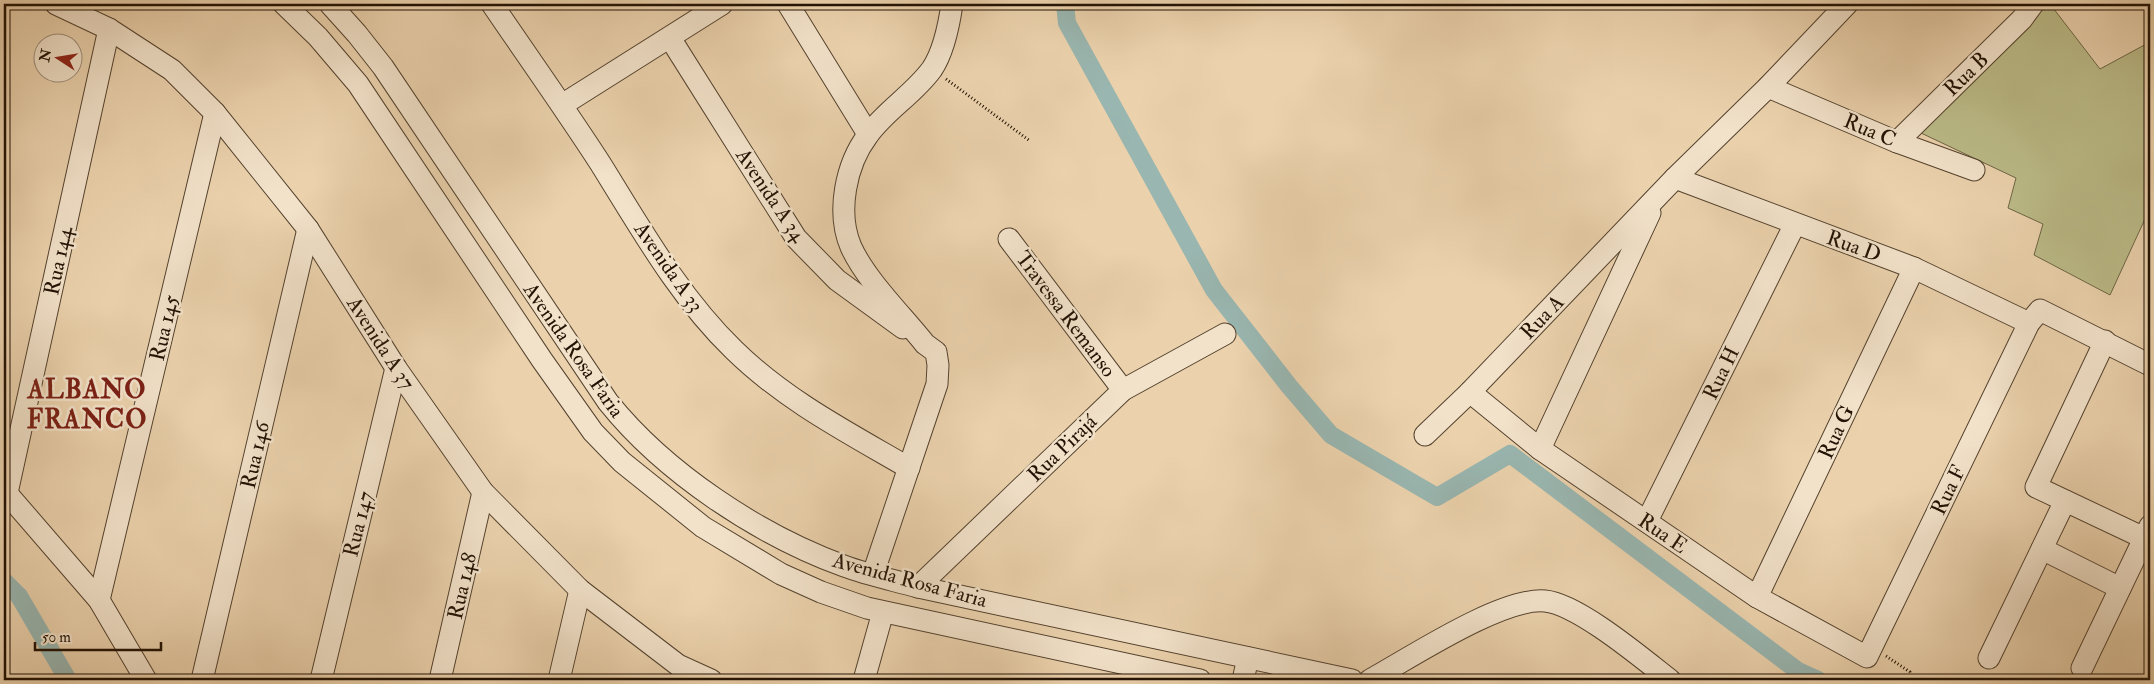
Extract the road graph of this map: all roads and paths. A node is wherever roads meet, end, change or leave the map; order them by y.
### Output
1 (56, 4) edge
2 (284, 4) edge
3 (330, 4) edge
4 (722, 4) edge
5 (788, 4) edge
6 (952, 4) edge
7 (1847, 4) edge
8 (2033, 4) edge
9 (494, 5) edge
10 (109, 29) junction
11 (670, 38) junction
12 (932, 69) junction
13 (1768, 87) junction
14 (562, 105) junction
15 (216, 113) junction
16 (868, 134) junction
17 (1030, 141) dead end
18 (1897, 142) junction
19 (1974, 170) dead end
20 (1675, 178) junction
21 (1658, 197) junction
22 (1795, 224) junction
23 (308, 229) junction
24 (1009, 239) dead end
25 (1914, 268) junction
26 (2029, 323) junction
27 (1225, 334) dead end
28 (2105, 341) junction
29 (925, 344) junction
30 (2150, 365) edge
31 (396, 368) junction
32 (1123, 390) junction
33 (1470, 392) junction
34 (1425, 434) dead end
35 (1540, 449) junction
36 (909, 468) junction
37 (5, 491) edge
38 (483, 492) junction
39 (2065, 501) junction
40 (1647, 521) junction
41 (2147, 531) edge
42 (2042, 549) junction
43 (873, 574) junction
44 (923, 588) junction
45 (2120, 588) junction
46 (580, 590) junction
47 (1757, 597) junction
48 (99, 600) junction
49 (883, 612) junction
50 (919, 621) junction
51 (1870, 652) junction
52 (1248, 658) junction
53 (1989, 658) dead end
54 (2082, 668) dead end
55 (676, 673) edge
56 (146, 680) edge
57 (202, 680) edge
58 (320, 680) edge
59 (440, 680) edge
60 (559, 680) edge
61 (711, 680) edge
62 (864, 680) edge
63 (1200, 680) edge
64 (1244, 680) edge
65 (1352, 680) edge
66 (1370, 680) edge
67 (1670, 680) edge
68 (1908, 680) edge

1 - 10 street, Avenida A 37
2 - 49 street, Avenida Rosa Faria
3 - 43 street, Avenida Rosa Faria
4 - 11 street
5 - 16 street
6 - 12 street
7 - 13 street, Rua A
8 - 18 street, Rua B
9 - 14 street, Avenida A 33
10 - 15 street, Avenida A 37
10 - 37 street, Rua 144
11 - 14 street
11 - 29 street, Avenida A 34
12 - 16 street
12 - 17 path
13 - 18 street, Rua C
13 - 20 street, Rua A
14 - 36 street, Avenida A 33
15 - 23 street, Avenida A 37
15 - 48 street, Rua 145
16 - 29 street
18 - 19 street, Rua C
20 - 21 street, Rua A
20 - 22 street, Rua D
21 - 33 street, Rua A
21 - 35 street, Rua A
22 - 25 street, Rua D
22 - 40 street, Rua H
23 - 31 street, Avenida A 37
23 - 57 street, Rua 146
24 - 32 street, Travessa Remanso
25 - 26 street, Rua D
25 - 47 street, Rua G
26 - 28 street
26 - 51 street, Rua F
27 - 32 street, Rua Pirajá
28 - 30 street
28 - 39 street
29 - 36 street
31 - 38 street, Avenida A 37
31 - 58 street, Rua 147
32 - 44 street, Rua Pirajá
33 - 34 street, Rua A
33 - 35 street, Rua E
35 - 40 street, Rua E
36 - 43 street
37 - 48 street
38 - 46 street, Avenida A 37
38 - 59 street, Rua 148
39 - 41 street
39 - 42 street
40 - 47 street, Rua E
41 - 45 street
42 - 45 street
42 - 53 street
43 - 44 street, Avenida Rosa Faria
44 - 50 street
44 - 52 street, Avenida Rosa Faria
45 - 54 street
46 - 55 street, Avenida A 37
46 - 60 street
47 - 51 street, Rua E
48 - 56 street
49 - 50 street, Avenida Rosa Faria
49 - 62 street
50 - 63 street, Avenida Rosa Faria
51 - 68 path
52 - 64 street
52 - 65 street, Avenida Rosa Faria
55 - 61 street, Avenida A 37
66 - 67 street

